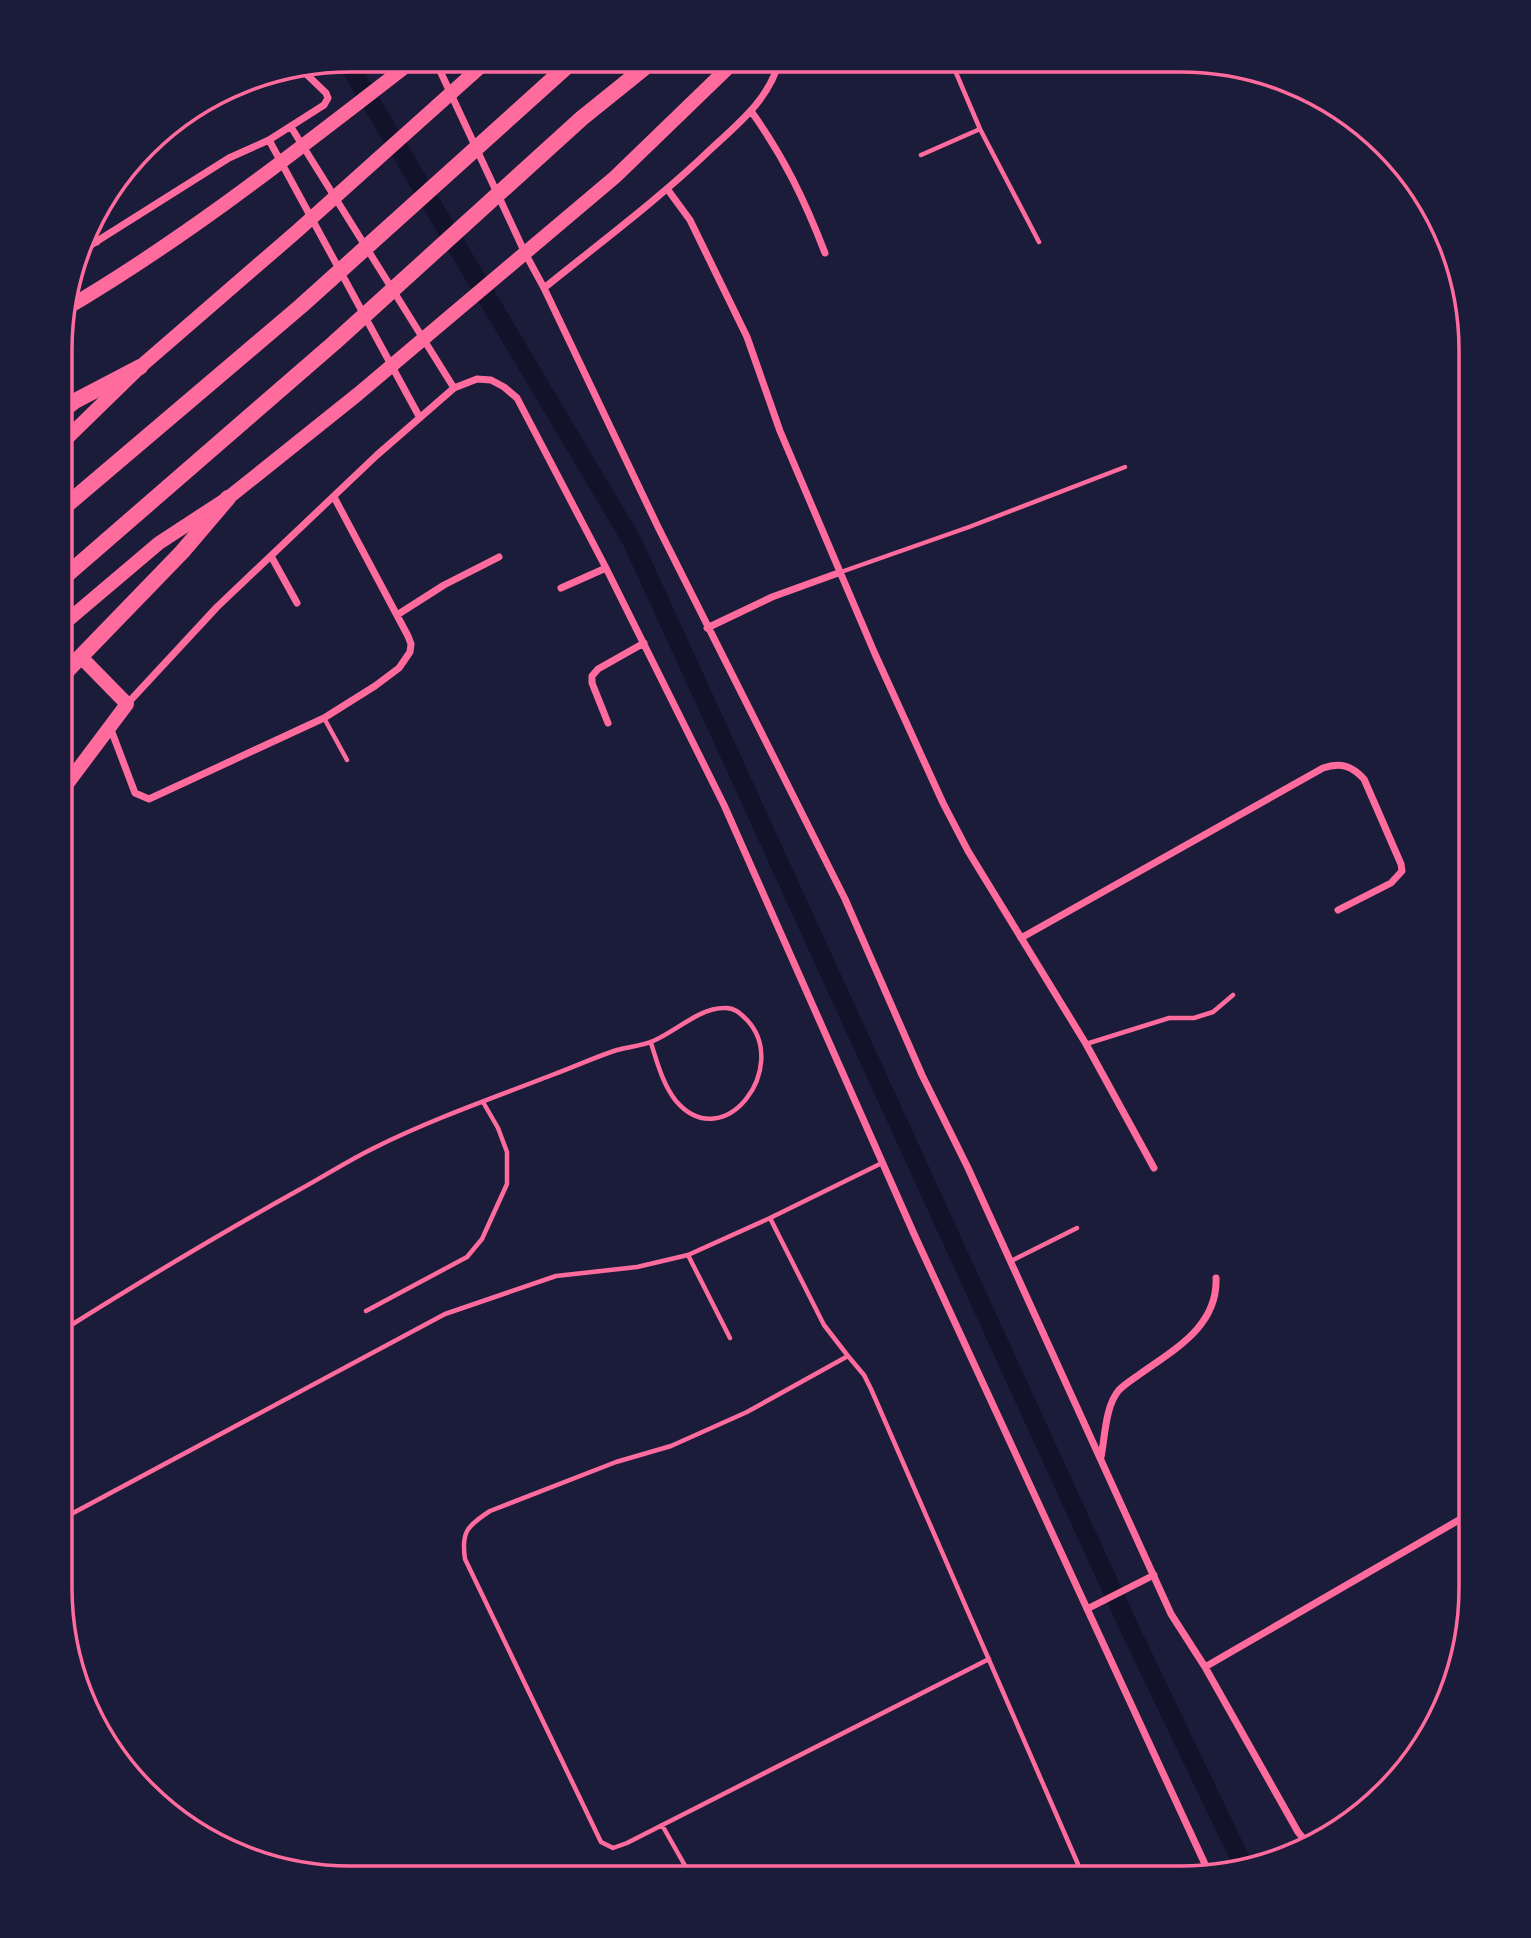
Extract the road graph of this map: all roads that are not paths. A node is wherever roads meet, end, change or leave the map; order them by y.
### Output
1 (398, 72) edge
2 (441, 72) edge
3 (475, 72) edge
4 (560, 72) edge
5 (639, 72) edge
6 (724, 72) edge
7 (775, 72) edge
8 (956, 72) edge
9 (307, 75) edge
10 (751, 111) junction
11 (290, 127) junction
12 (980, 129) junction
13 (269, 140) junction
14 (920, 155) dead end
15 (668, 190) junction
16 (95, 238) edge
17 (97, 242) junction
18 (1038, 242) dead end
19 (92, 245) edge
20 (825, 253) dead end
21 (104, 286) junction
22 (544, 288) junction
23 (77, 296) edge
24 (76, 303) edge
25 (140, 367) junction
26 (454, 388) junction
27 (72, 403) edge
28 (419, 418) junction
29 (72, 433) edge
30 (1125, 467) dead end
31 (334, 496) junction
32 (228, 498) junction
33 (72, 501) edge
34 (271, 556) junction
35 (499, 558) dead end
36 (606, 568) junction
37 (72, 569) edge
38 (841, 572) junction
39 (561, 588) dead end
40 (297, 603) dead end
41 (397, 615) junction
42 (72, 617) edge
43 (708, 628) junction
44 (644, 643) junction
45 (81, 657) junction
46 (72, 666) edge
47 (127, 704) junction
48 (324, 718) junction
49 (608, 723) dead end
50 (110, 726) junction
51 (346, 760) dead end
52 (72, 777) edge
53 (1338, 910) dead end
54 (1021, 938) junction
55 (1233, 995) dead end
56 (651, 1043) junction
57 (1086, 1044) junction
58 (483, 1102) junction
59 (883, 1162) junction
60 (1154, 1168) dead end
61 (770, 1218) junction
62 (1077, 1228) dead end
63 (688, 1255) junction
64 (1011, 1261) junction
65 (1216, 1278) dead end
66 (366, 1311) dead end
67 (72, 1325) edge
68 (730, 1338) dead end
69 (848, 1356) junction
70 (1101, 1458) junction
71 (72, 1514) edge
72 (1459, 1520) edge
73 (1154, 1575) junction
74 (1087, 1609) junction
75 (989, 1659) junction
76 (1205, 1668) junction
77 (662, 1825) junction
78 (1304, 1838) edge
79 (1206, 1865) edge
80 (685, 1866) edge
81 (1079, 1866) edge

1 - 21 main road
2 - 22 street
3 - 25 main road
4 - 33 highway
5 - 37 highway
6 - 32 main road
7 - 10 street
8 - 12 lane
9 - 11 street
10 - 15 street
10 - 20 street
11 - 13 street
11 - 26 street
12 - 14 lane
12 - 18 lane
13 - 17 street
13 - 28 street
15 - 22 street
15 - 38 street
16 - 17 street
17 - 19 street
21 - 23 main road
21 - 24 main road
22 - 43 street
25 - 27 highway
25 - 29 main road
26 - 28 street
26 - 36 street
28 - 31 street
30 - 38 lane
31 - 34 street
31 - 41 street
32 - 42 main road
32 - 45 highway
34 - 40 street
34 - 47 street
35 - 41 street
36 - 39 street
36 - 44 street
38 - 43 street
38 - 54 street
41 - 48 street
43 - 64 street
44 - 49 street
44 - 59 street
45 - 46 highway
45 - 47 main road
47 - 50 main road
48 - 50 street
48 - 51 lane
50 - 52 main road
53 - 54 street
54 - 57 street
55 - 57 lane
56 - 56 lane
56 - 58 lane
57 - 60 street
58 - 66 lane
58 - 67 lane
59 - 61 lane
59 - 74 street
61 - 63 lane
61 - 69 lane
62 - 64 lane
63 - 68 lane
63 - 71 lane
64 - 70 street
65 - 70 street
69 - 75 lane
69 - 77 lane
70 - 73 street
72 - 76 street
73 - 74 street
73 - 76 street
74 - 79 street
75 - 77 lane
75 - 81 lane
76 - 78 street
77 - 80 lane

